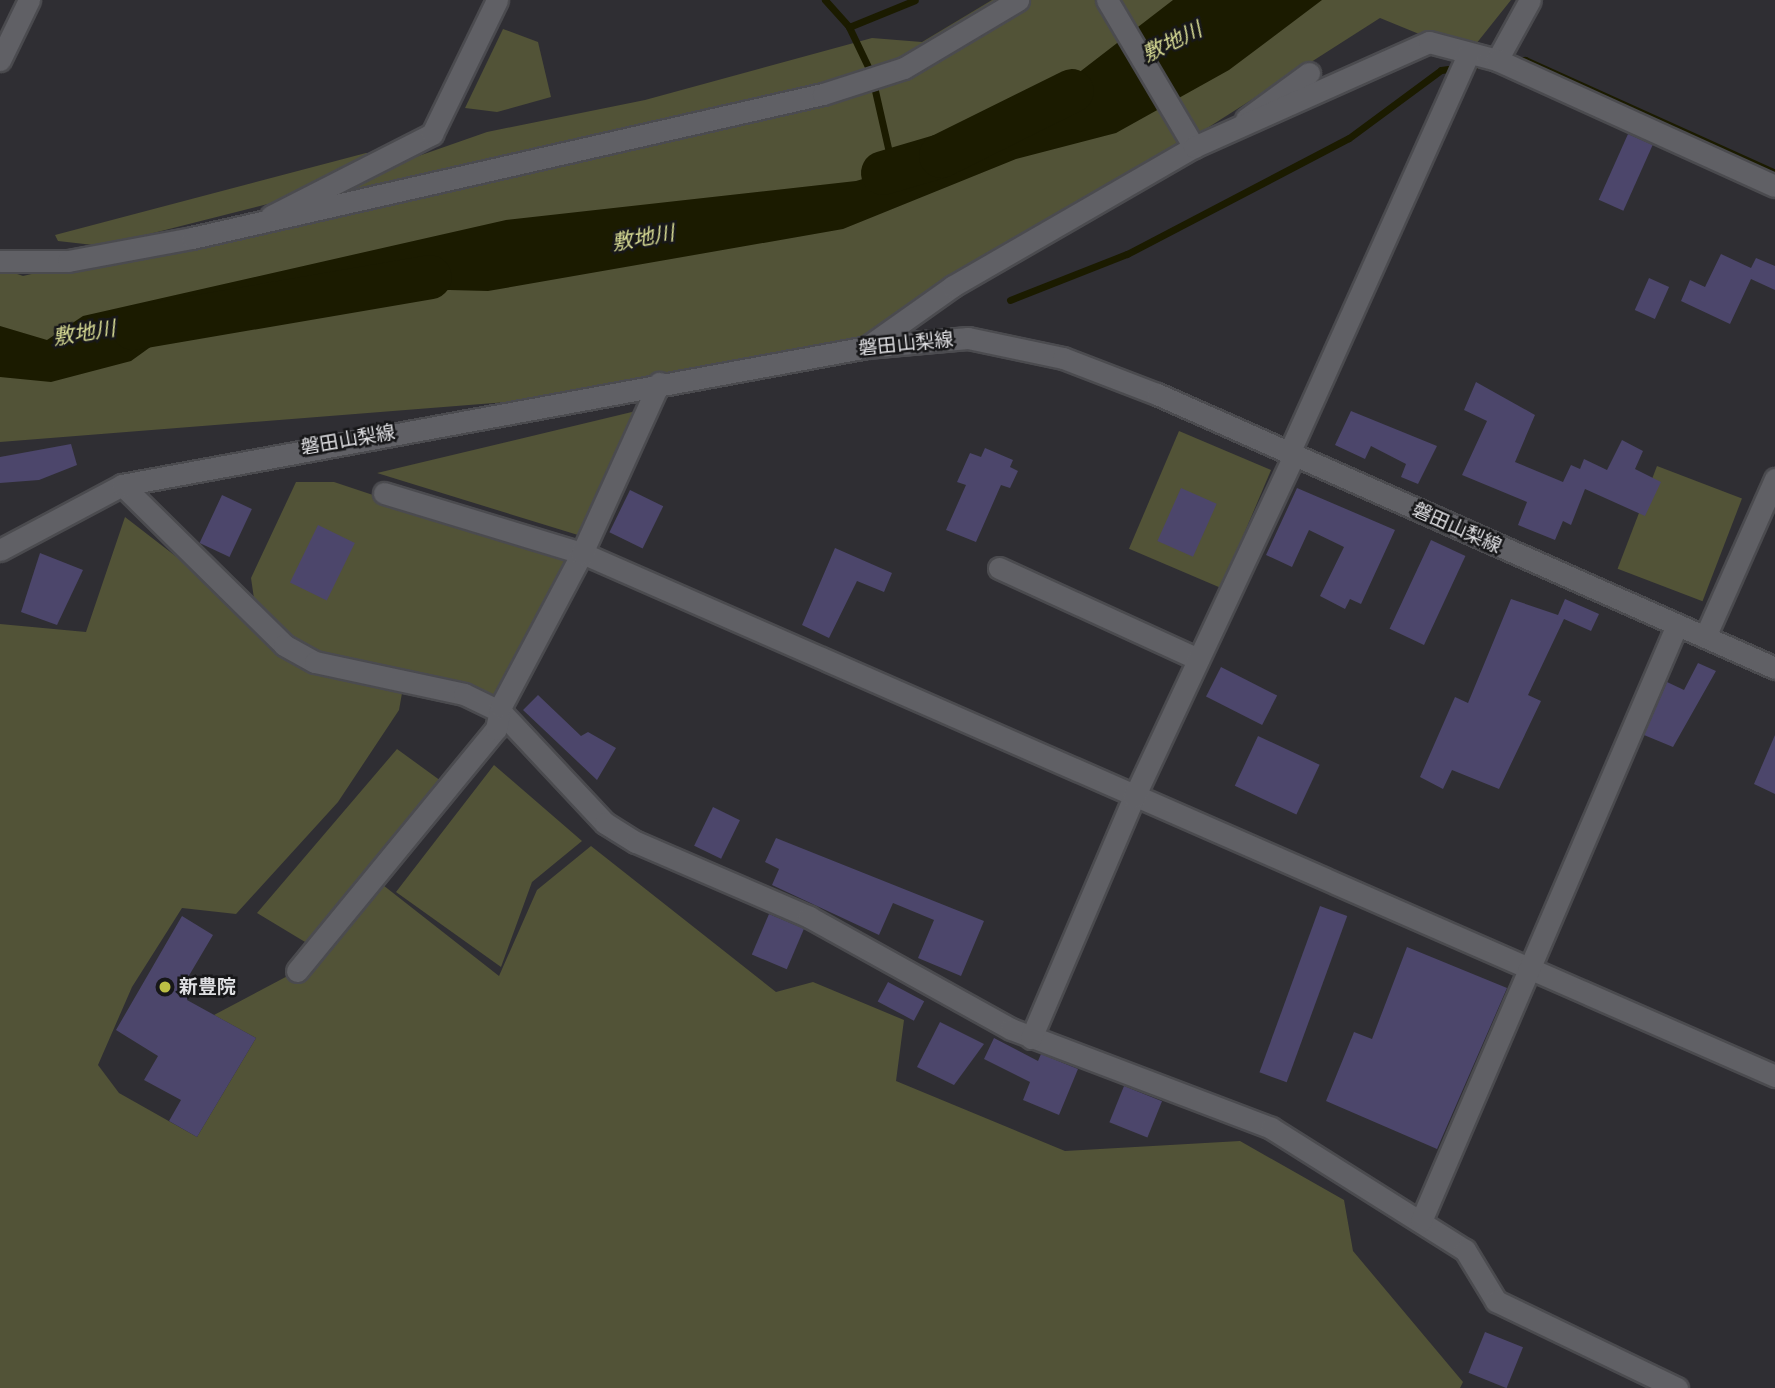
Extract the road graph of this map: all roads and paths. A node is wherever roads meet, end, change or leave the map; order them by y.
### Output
1 (29, 0) edge
2 (497, 0) edge
3 (1018, 0) edge
4 (1107, 0) edge
5 (1530, 0) edge
6 (1468, 54) junction
7 (0, 60) edge
8 (1497, 60) junction
9 (1309, 73) dead end
10 (1222, 137) junction
11 (1191, 140) junction
12 (1775, 186) edge
13 (269, 218) junction
14 (0, 261) edge
15 (867, 347) junction
16 (659, 383) junction
17 (1291, 455) junction
18 (1775, 479) edge
19 (122, 485) junction
20 (384, 493) dead end
21 (0, 550) edge
22 (582, 553) junction
23 (999, 568) dead end
24 (1677, 625) junction
25 (1705, 637) junction
26 (1198, 659) junction
27 (1775, 668) edge
28 (501, 712) junction
29 (1134, 797) junction
30 (1534, 970) junction
31 (297, 971) dead end
32 (1031, 1038) junction
33 (1775, 1076) edge
34 (1421, 1222) junction
35 (1678, 1388) edge

1 - 7 street
2 - 13 street
3 - 13 street
4 - 11 street
5 - 8 street
6 - 8 street
6 - 10 street
6 - 17 street
8 - 12 street
9 - 10 street
10 - 11 street
11 - 15 street
13 - 14 street
15 - 16 street, 磐田山梨線
15 - 17 street, 磐田山梨線
16 - 19 street, 磐田山梨線
16 - 22 street
17 - 24 street, 磐田山梨線
17 - 26 street
18 - 25 street
19 - 21 street, 磐田山梨線
19 - 28 street
20 - 22 street
22 - 28 street
22 - 29 street
23 - 26 street
24 - 25 street, 磐田山梨線
24 - 30 street
25 - 27 street, 磐田山梨線
26 - 29 street
28 - 31 street
28 - 32 street
29 - 30 street
29 - 32 street
30 - 33 street
30 - 34 street
32 - 34 street
34 - 35 street

